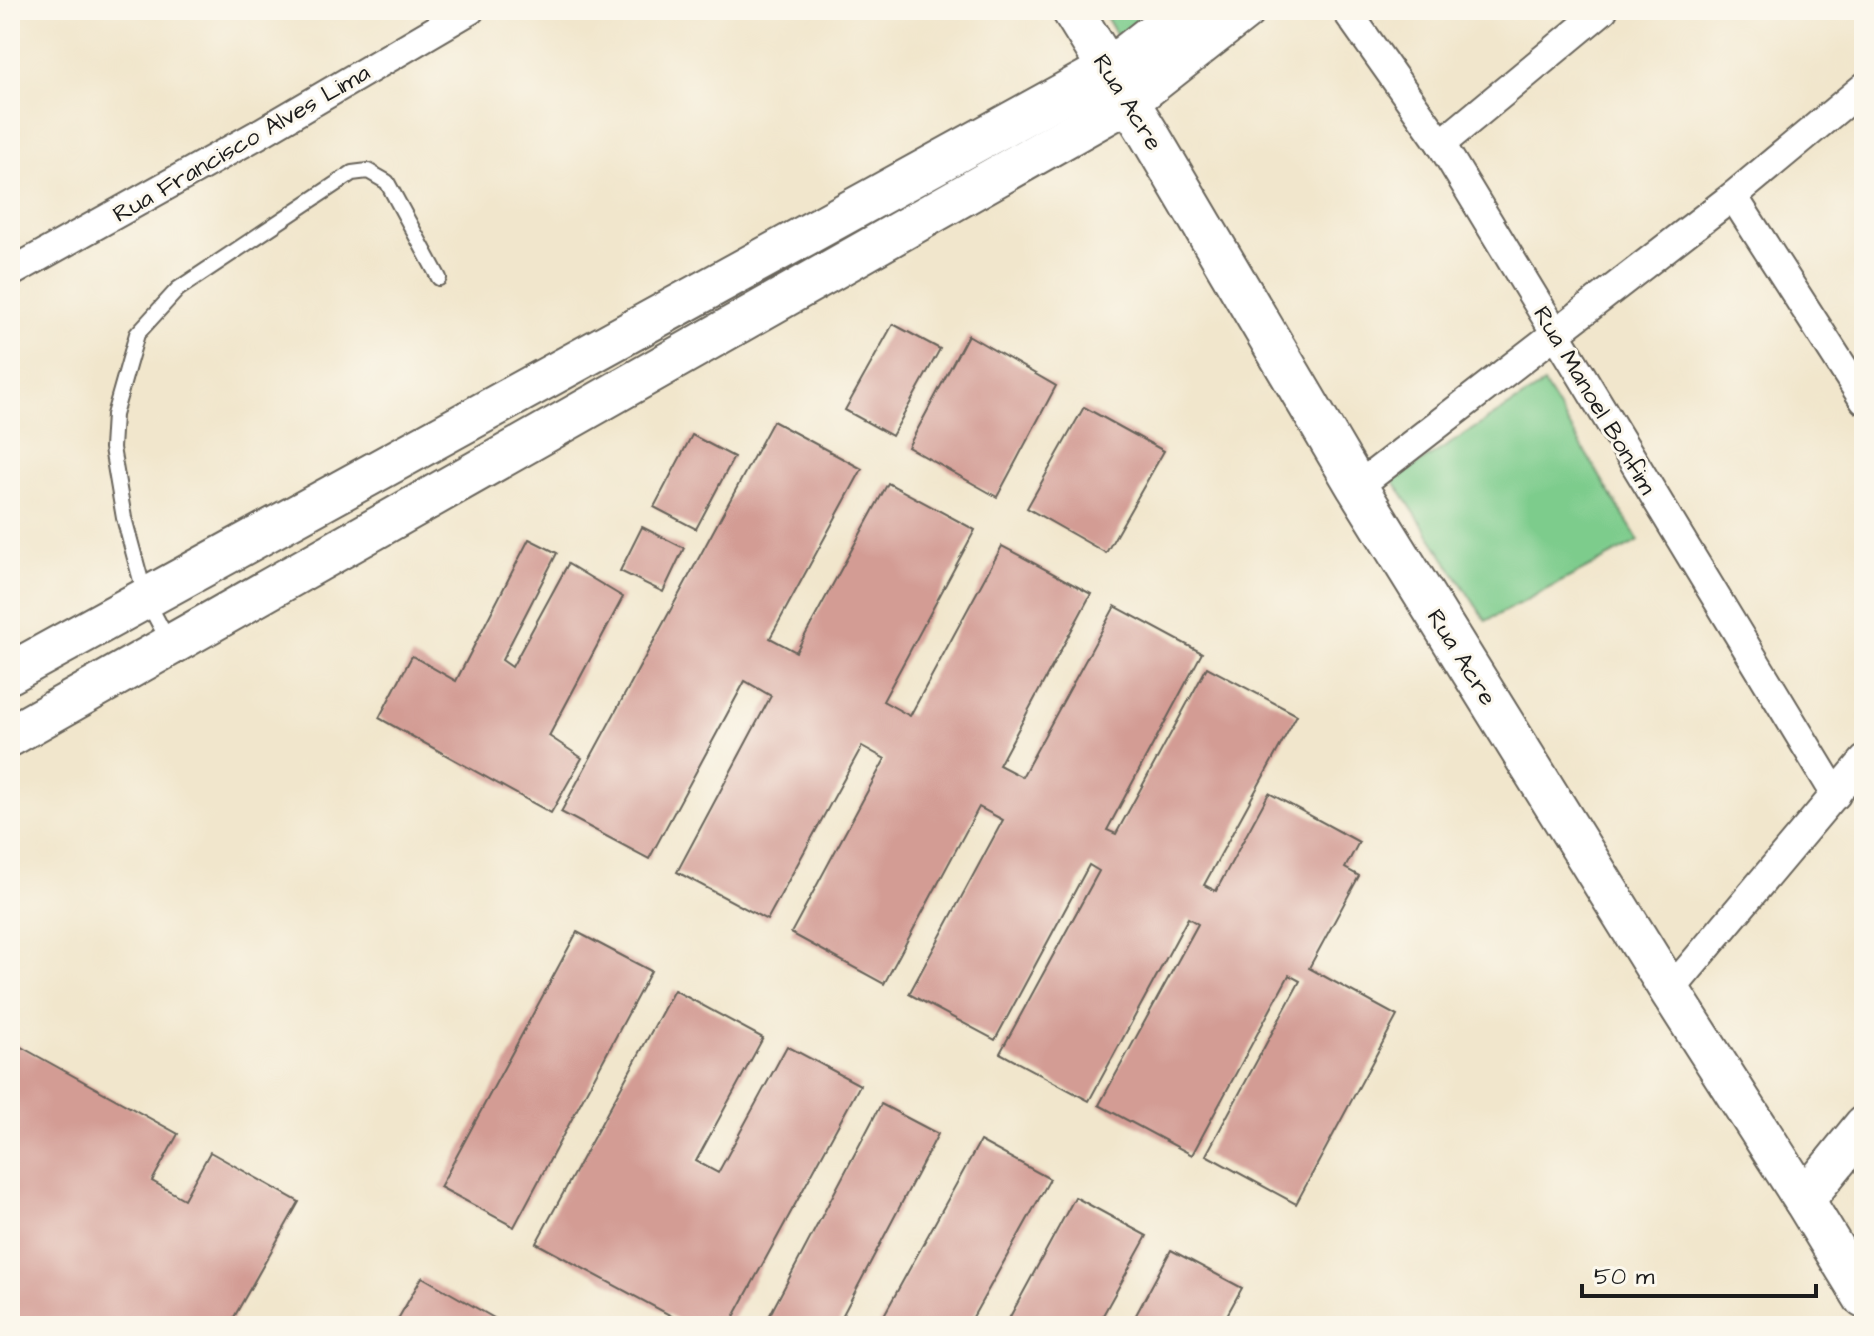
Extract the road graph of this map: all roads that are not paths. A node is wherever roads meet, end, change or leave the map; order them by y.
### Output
1 (470, 10) edge
2 (1072, 10) edge
3 (1183, 10) edge
4 (1245, 10) edge
5 (1346, 10) edge
6 (1603, 10) edge
7 (1118, 86) junction
8 (1864, 87) edge
9 (1441, 144) junction
10 (1733, 196) junction
11 (10, 273) edge
12 (439, 278) dead end
13 (1556, 334) junction
14 (1864, 400) edge
15 (1357, 487) junction
16 (146, 599) junction
17 (170, 644) junction
18 (10, 673) edge
19 (10, 736) edge
20 (1864, 760) edge
21 (1836, 795) junction
22 (1670, 991) junction
23 (1864, 1126) edge
24 (1804, 1200) junction
25 (1864, 1298) edge

1 - 11 street, Rua Francisco Alves Lima
2 - 7 main road, Rua Acre
3 - 7 main road
4 - 7 main road
5 - 9 street, Rua Manoel Bonfim
6 - 9 street
7 - 15 main road, Rua Acre
7 - 16 main road
7 - 17 main road
8 - 10 street
9 - 13 street, Rua Manoel Bonfim
10 - 13 street
10 - 14 street
12 - 16 lane
13 - 15 street
13 - 21 street, Rua Manoel Bonfim
15 - 22 main road, Rua Acre
16 - 17 lane
16 - 18 main road
17 - 19 main road
20 - 21 street
21 - 22 street
22 - 24 main road, Rua Acre
23 - 24 main road
24 - 25 main road, Rua Acre

